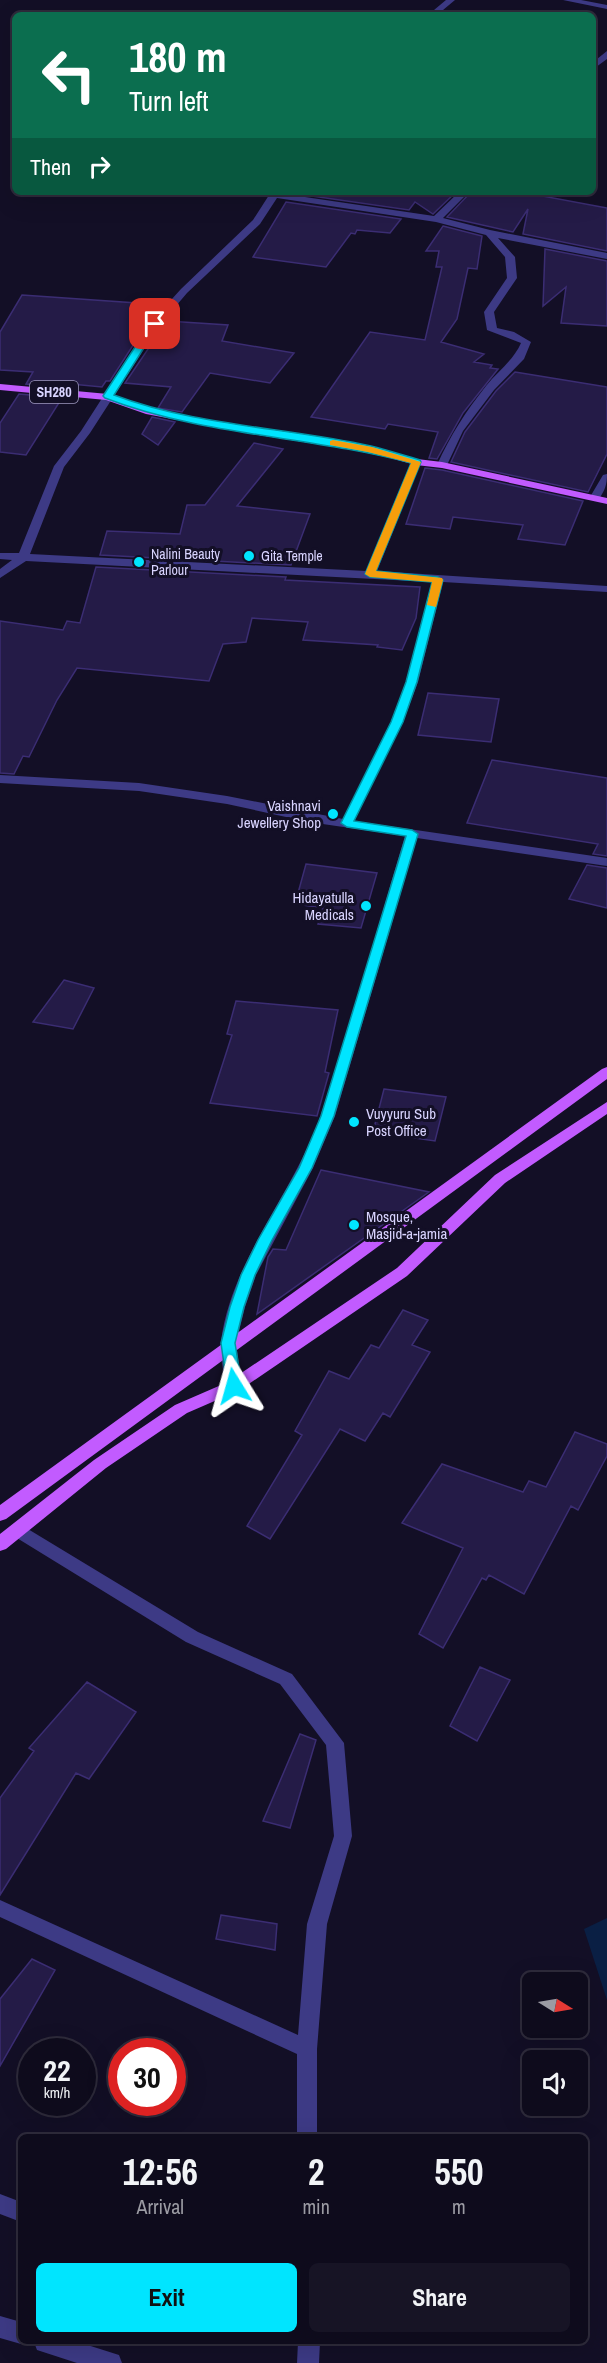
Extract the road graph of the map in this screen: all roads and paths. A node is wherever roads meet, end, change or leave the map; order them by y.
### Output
1 (451, 0) edge
2 (567, 0) edge
3 (607, 7) edge
4 (436, 12) edge
5 (607, 54) edge
6 (596, 64) edge
7 (274, 195) edge
8 (281, 195) edge
9 (461, 195) edge
10 (436, 219) junction
11 (489, 233) junction
12 (607, 256) edge
13 (0, 387) edge
14 (108, 396) junction
15 (416, 462) junction
16 (442, 465) junction
17 (607, 477) edge
18 (595, 497) junction
19 (607, 501) edge
20 (0, 556) edge
21 (24, 557) junction
22 (370, 574) junction
23 (0, 575) edge
24 (438, 580) junction
25 (607, 589) edge
26 (0, 779) edge
27 (347, 823) junction
28 (412, 834) junction
29 (607, 862) edge
30 (607, 1072) edge
31 (607, 1107) edge
32 (229, 1347) junction
33 (234, 1386) junction
34 (0, 1514) edge
35 (18, 1530) junction
36 (0, 1544) edge
37 (0, 1908) edge
38 (307, 2049) junction
39 (307, 2134) edge
40 (0, 2204) edge
41 (18, 2211) edge
42 (0, 2327) edge
43 (18, 2333) edge
44 (51, 2344) edge
45 (309, 2344) edge
46 (111, 2363) edge
47 (308, 2363) edge

1 - 4 street
2 - 3 street
5 - 6 street
7 - 14 street
8 - 10 street
9 - 10 street
10 - 11 street
11 - 12 street
11 - 16 street
13 - 14 main road, SH280
14 - 15 main road, SH280
14 - 21 street
15 - 16 main road, SH280
15 - 22 street
16 - 18 main road, SH280
17 - 18 street
18 - 19 main road, SH280
20 - 21 street
21 - 22 street
21 - 23 street
22 - 24 street
24 - 25 street
24 - 27 street
26 - 27 street
27 - 28 street
28 - 29 street
28 - 32 street
30 - 32 main road
31 - 33 main road
32 - 33 street
32 - 34 main road
33 - 35 main road
35 - 36 main road
35 - 38 street
37 - 38 street
38 - 39 street
40 - 41 street
42 - 43 street
44 - 46 street
45 - 47 street

